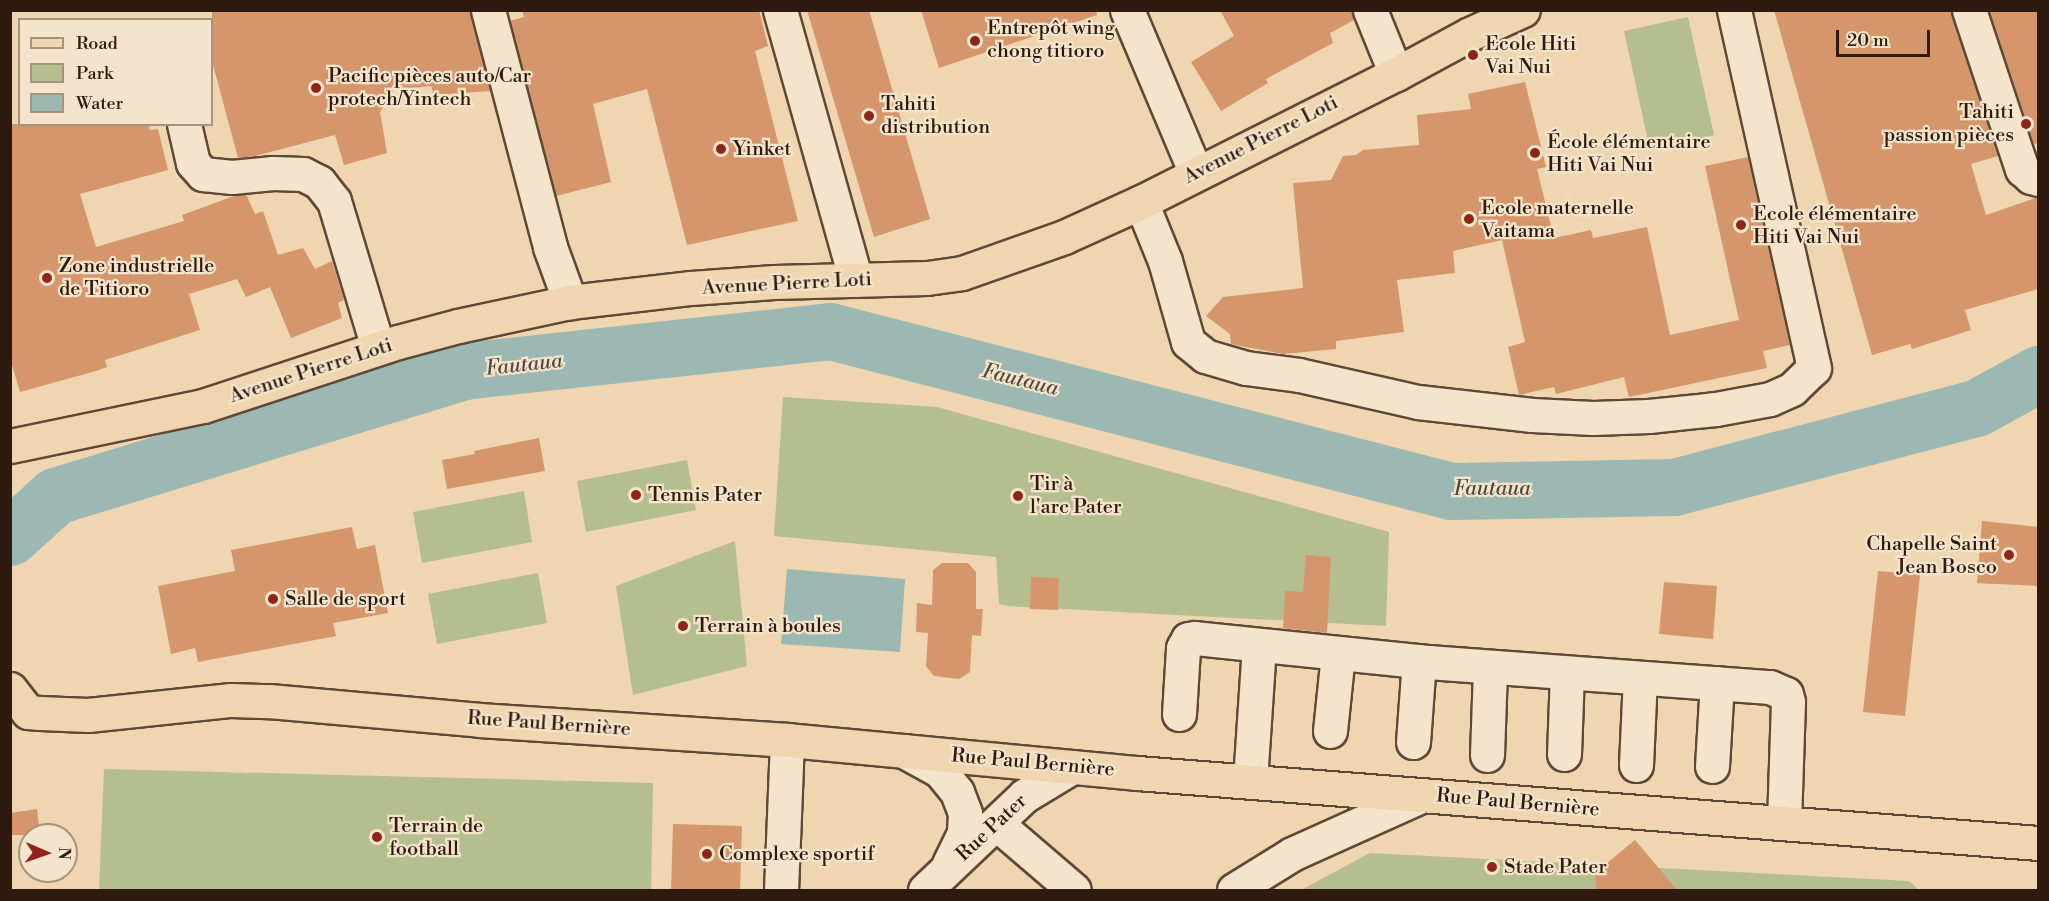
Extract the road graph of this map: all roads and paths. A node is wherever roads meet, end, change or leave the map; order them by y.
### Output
1 (488, 10) edge
2 (780, 10) edge
3 (1127, 10) edge
4 (1370, 10) edge
5 (1523, 10) edge
6 (1734, 10) edge
7 (1969, 10) edge
8 (1396, 74) junction
9 (184, 126) edge
10 (1196, 173) junction
11 (2038, 179) edge
12 (1141, 202) junction
13 (856, 280) junction
14 (570, 302) junction
15 (378, 348) junction
16 (10, 446) edge
17 (1259, 645) junction
18 (1338, 653) junction
19 (1419, 661) junction
20 (1490, 667) junction
21 (1567, 673) junction
22 (1640, 678) junction
23 (1717, 683) junction
24 (16, 707) edge
25 (1179, 714) dead end
26 (1330, 731) dead end
27 (787, 740) junction
28 (1413, 742) dead end
29 (904, 751) junction
30 (1487, 754) dead end
31 (1564, 754) dead end
32 (1636, 765) dead end
33 (1712, 766) dead end
34 (1071, 767) junction
35 (1250, 781) junction
36 (1423, 795) junction
37 (1784, 823) junction
38 (998, 824) junction
39 (2038, 843) edge
40 (935, 881) edge
41 (781, 891) edge
42 (1074, 891) edge
43 (1234, 891) edge

1 - 14 street
2 - 13 street
3 - 10 street
4 - 8 street
5 - 8 main road, Avenue Pierre Loti
6 - 12 street
7 - 11 street
8 - 10 main road, Avenue Pierre Loti
9 - 15 street
10 - 12 main road, Avenue Pierre Loti
12 - 13 main road, Avenue Pierre Loti
13 - 14 main road, Avenue Pierre Loti
14 - 15 main road, Avenue Pierre Loti
15 - 16 main road, Avenue Pierre Loti
17 - 18 street
17 - 25 street
17 - 35 street
18 - 19 street
18 - 26 street
19 - 20 street
19 - 28 street
20 - 21 street
20 - 30 street
21 - 22 street
21 - 31 street
22 - 23 street
22 - 32 street
23 - 33 street
23 - 37 street
24 - 27 main road, Rue Paul Bernière
27 - 29 main road, Rue Paul Bernière
27 - 41 street
29 - 34 main road, Rue Paul Bernière
29 - 40 street, Rue Pater
34 - 35 main road, Rue Paul Bernière
34 - 38 street, Rue Pater
35 - 36 main road, Rue Paul Bernière
36 - 37 main road, Rue Paul Bernière
36 - 43 street
37 - 39 main road, Rue Paul Bernière
38 - 40 street, Rue Pater
38 - 42 street

